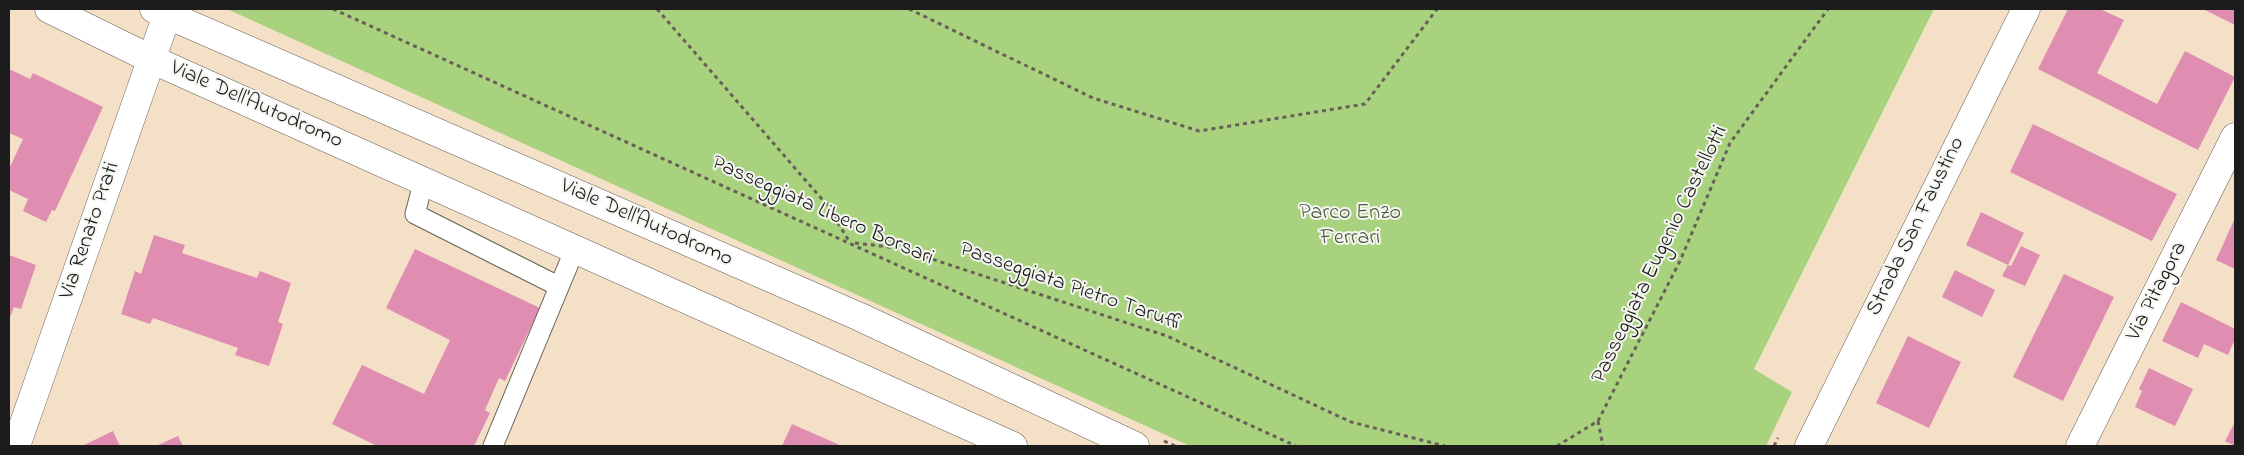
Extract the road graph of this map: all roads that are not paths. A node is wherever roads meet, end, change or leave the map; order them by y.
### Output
1 (49, 9) edge
2 (2026, 9) edge
3 (160, 12) edge
4 (151, 59) junction
5 (2235, 137) edge
6 (424, 180) junction
7 (574, 251) junction
8 (558, 286) junction
9 (16, 446) edge
10 (493, 446) edge
11 (1013, 446) edge
12 (1135, 446) edge
13 (1809, 446) edge
14 (2080, 446) edge

1 - 4 street, Viale Dell'Autodromo
2 - 13 street, Strada San Faustino
3 - 4 street, Via Renato Prati
3 - 12 street, Viale Dell'Autodromo
4 - 6 street, Viale Dell'Autodromo
4 - 9 street, Via Renato Prati
5 - 14 street, Via Pitagora
6 - 7 street, Viale Dell'Autodromo
6 - 8 lane
7 - 8 lane
7 - 11 street, Viale Dell'Autodromo
8 - 10 lane

